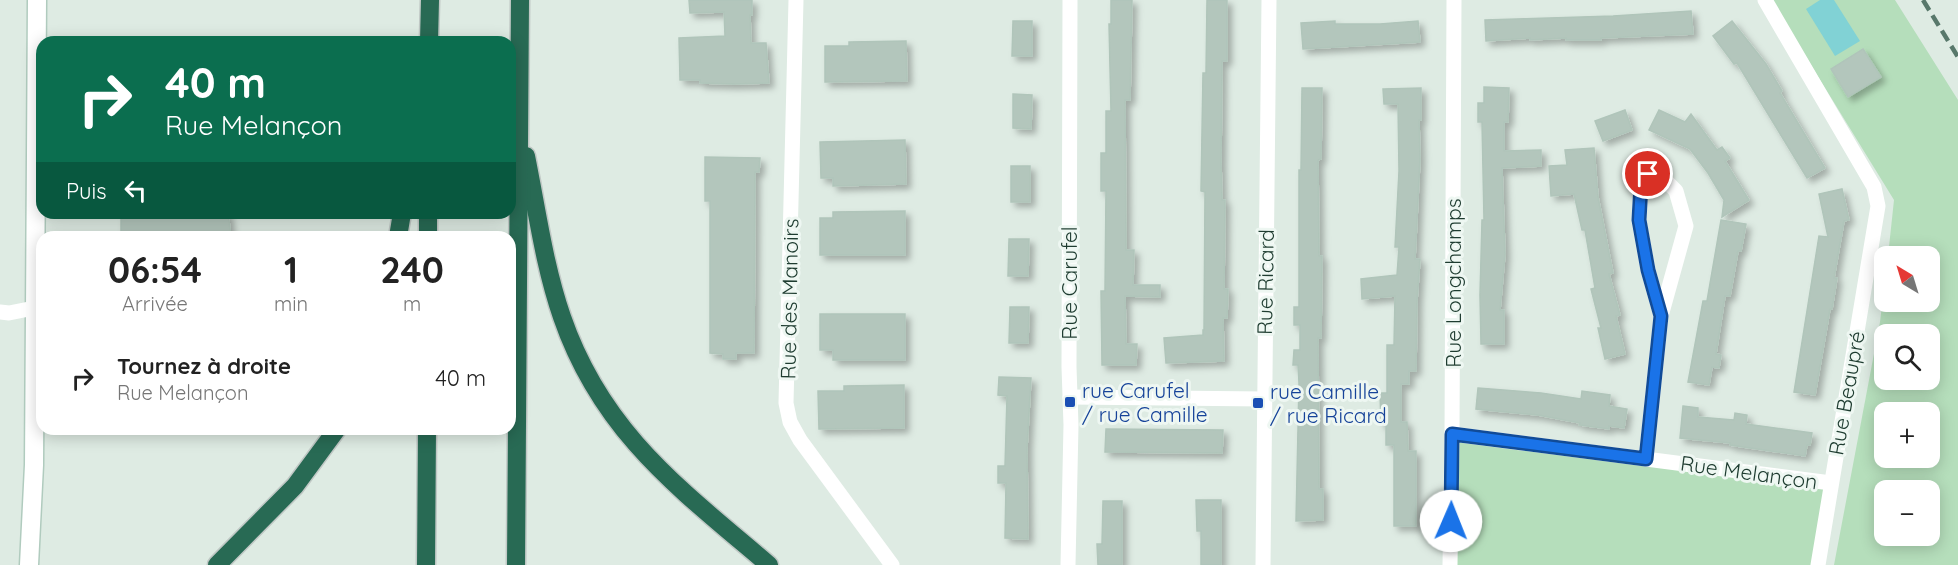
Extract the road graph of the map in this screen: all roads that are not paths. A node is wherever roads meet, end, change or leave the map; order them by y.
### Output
1 (37, 0) edge
2 (430, 0) edge
3 (520, 0) edge
4 (796, 0) edge
5 (1070, 0) edge
6 (1269, 0) edge
7 (1454, 0) edge
8 (1765, 0) edge
9 (37, 36) edge
10 (429, 36) edge
11 (36, 103) edge
12 (519, 119) junction
13 (34, 308) junction
14 (0, 312) edge
15 (1661, 316) junction
16 (1070, 397) junction
17 (1264, 399) junction
18 (1452, 434) junction
19 (333, 435) edge
20 (427, 435) edge
21 (1646, 459) junction
22 (1831, 483) junction
23 (29, 565) edge
24 (217, 565) edge
25 (426, 565) edge
26 (516, 565) edge
27 (770, 565) edge
28 (892, 565) edge
29 (1068, 565) edge
30 (1263, 565) edge
31 (1450, 565) edge
32 (1818, 565) edge

1 - 9 street
2 - 10 highway
3 - 12 highway
4 - 28 street, Rue des Manoirs
5 - 16 street, Rue Carufel
6 - 17 street, Rue Ricard
7 - 18 street, Rue Longchamps
8 - 22 street, Rue Beaupré
11 - 13 street
12 - 26 highway
12 - 27 highway
13 - 14 street
13 - 23 street
15 - 15 street
15 - 21 street
16 - 17 street
16 - 29 street, Rue Carufel
17 - 30 street, Rue Ricard
18 - 21 street, Rue Melançon
18 - 31 street, Rue Longchamps
19 - 24 highway
20 - 25 highway
21 - 22 street, Rue Melançon
22 - 32 street, Rue Beaupré

